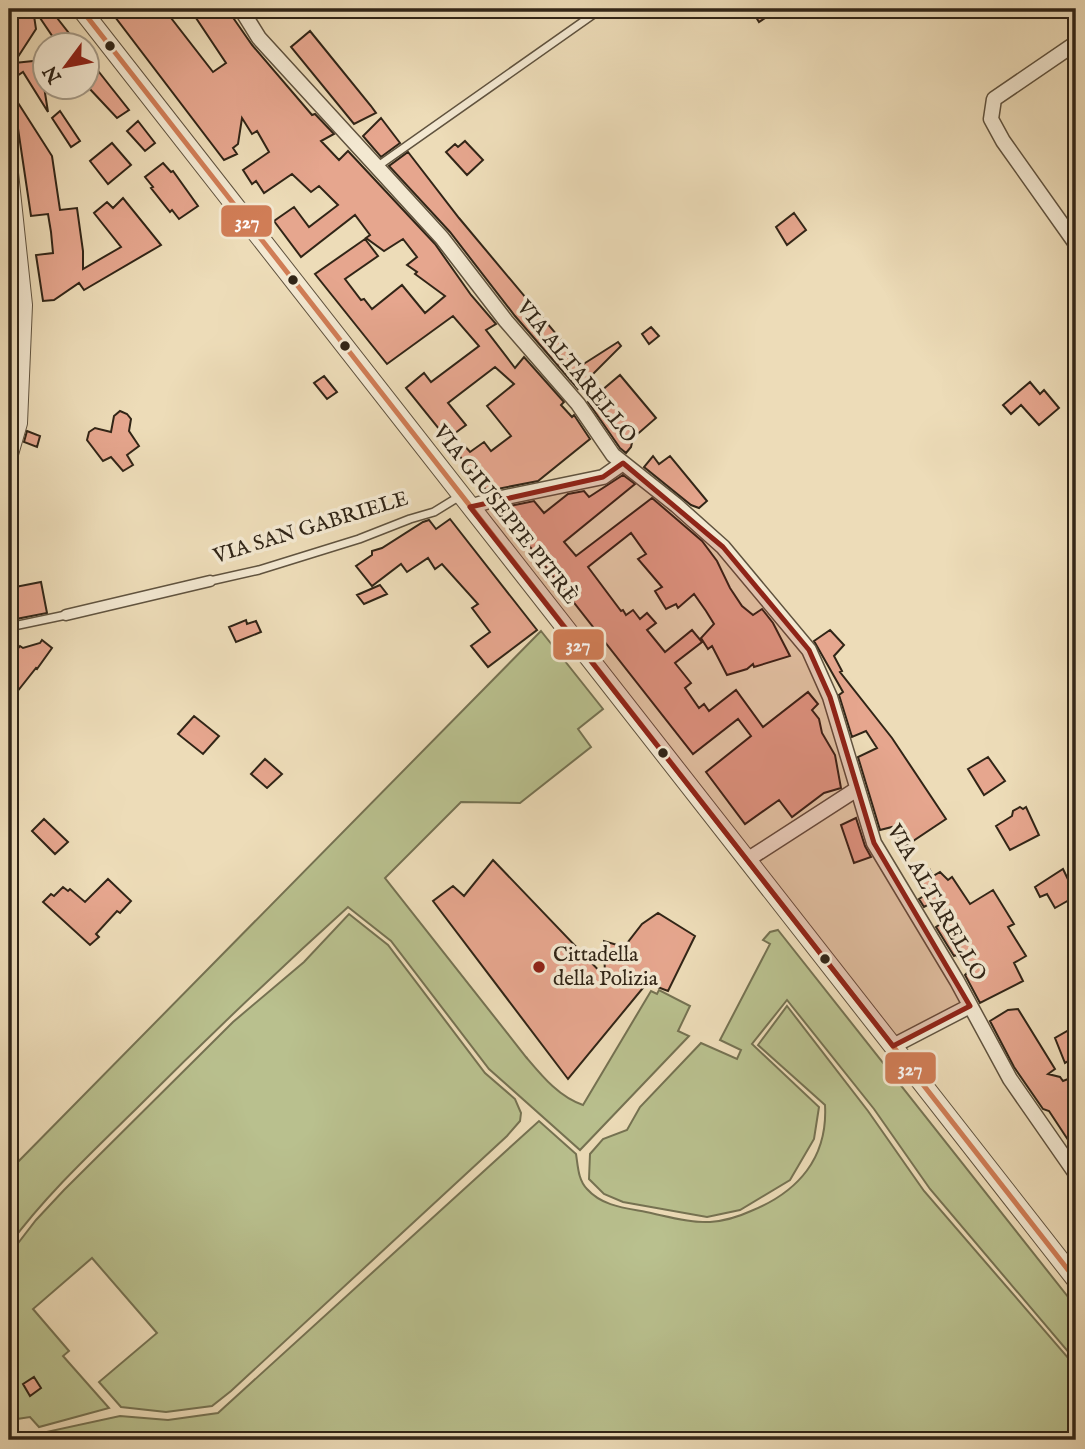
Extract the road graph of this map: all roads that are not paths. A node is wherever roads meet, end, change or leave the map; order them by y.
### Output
1 (81, 9) edge
2 (241, 9) edge
3 (601, 9) edge
4 (1076, 43) edge
5 (378, 166) junction
6 (9, 173) edge
7 (1076, 244) edge
8 (9, 454) edge
9 (624, 463) junction
10 (466, 501) junction
11 (210, 581) joint
12 (66, 615) joint
13 (9, 627) edge
14 (857, 789) junction
15 (747, 860) junction
16 (970, 1006) junction
17 (893, 1046) junction
18 (1076, 1174) edge
19 (1076, 1280) edge

1 - 10 street, VIA GIUSEPPE PITRÈ
2 - 5 street, VIA ALTARELLO
3 - 5 lane
4 - 7 street
5 - 9 street, VIA ALTARELLO
6 - 8 street
9 - 10 street, VIA SAN GABRIELE
9 - 14 street, VIA ALTARELLO
10 - 11 lane, VIA SAN GABRIELE
10 - 15 street, VIA GIUSEPPE PITRÈ
11 - 12 street
12 - 13 lane
14 - 15 street
14 - 16 street, VIA ALTARELLO
15 - 17 street, VIA GIUSEPPE PITRÈ
16 - 17 street
16 - 18 street, VIA ALTARELLO
17 - 19 street, VIA GIUSEPPE PITRÈ

